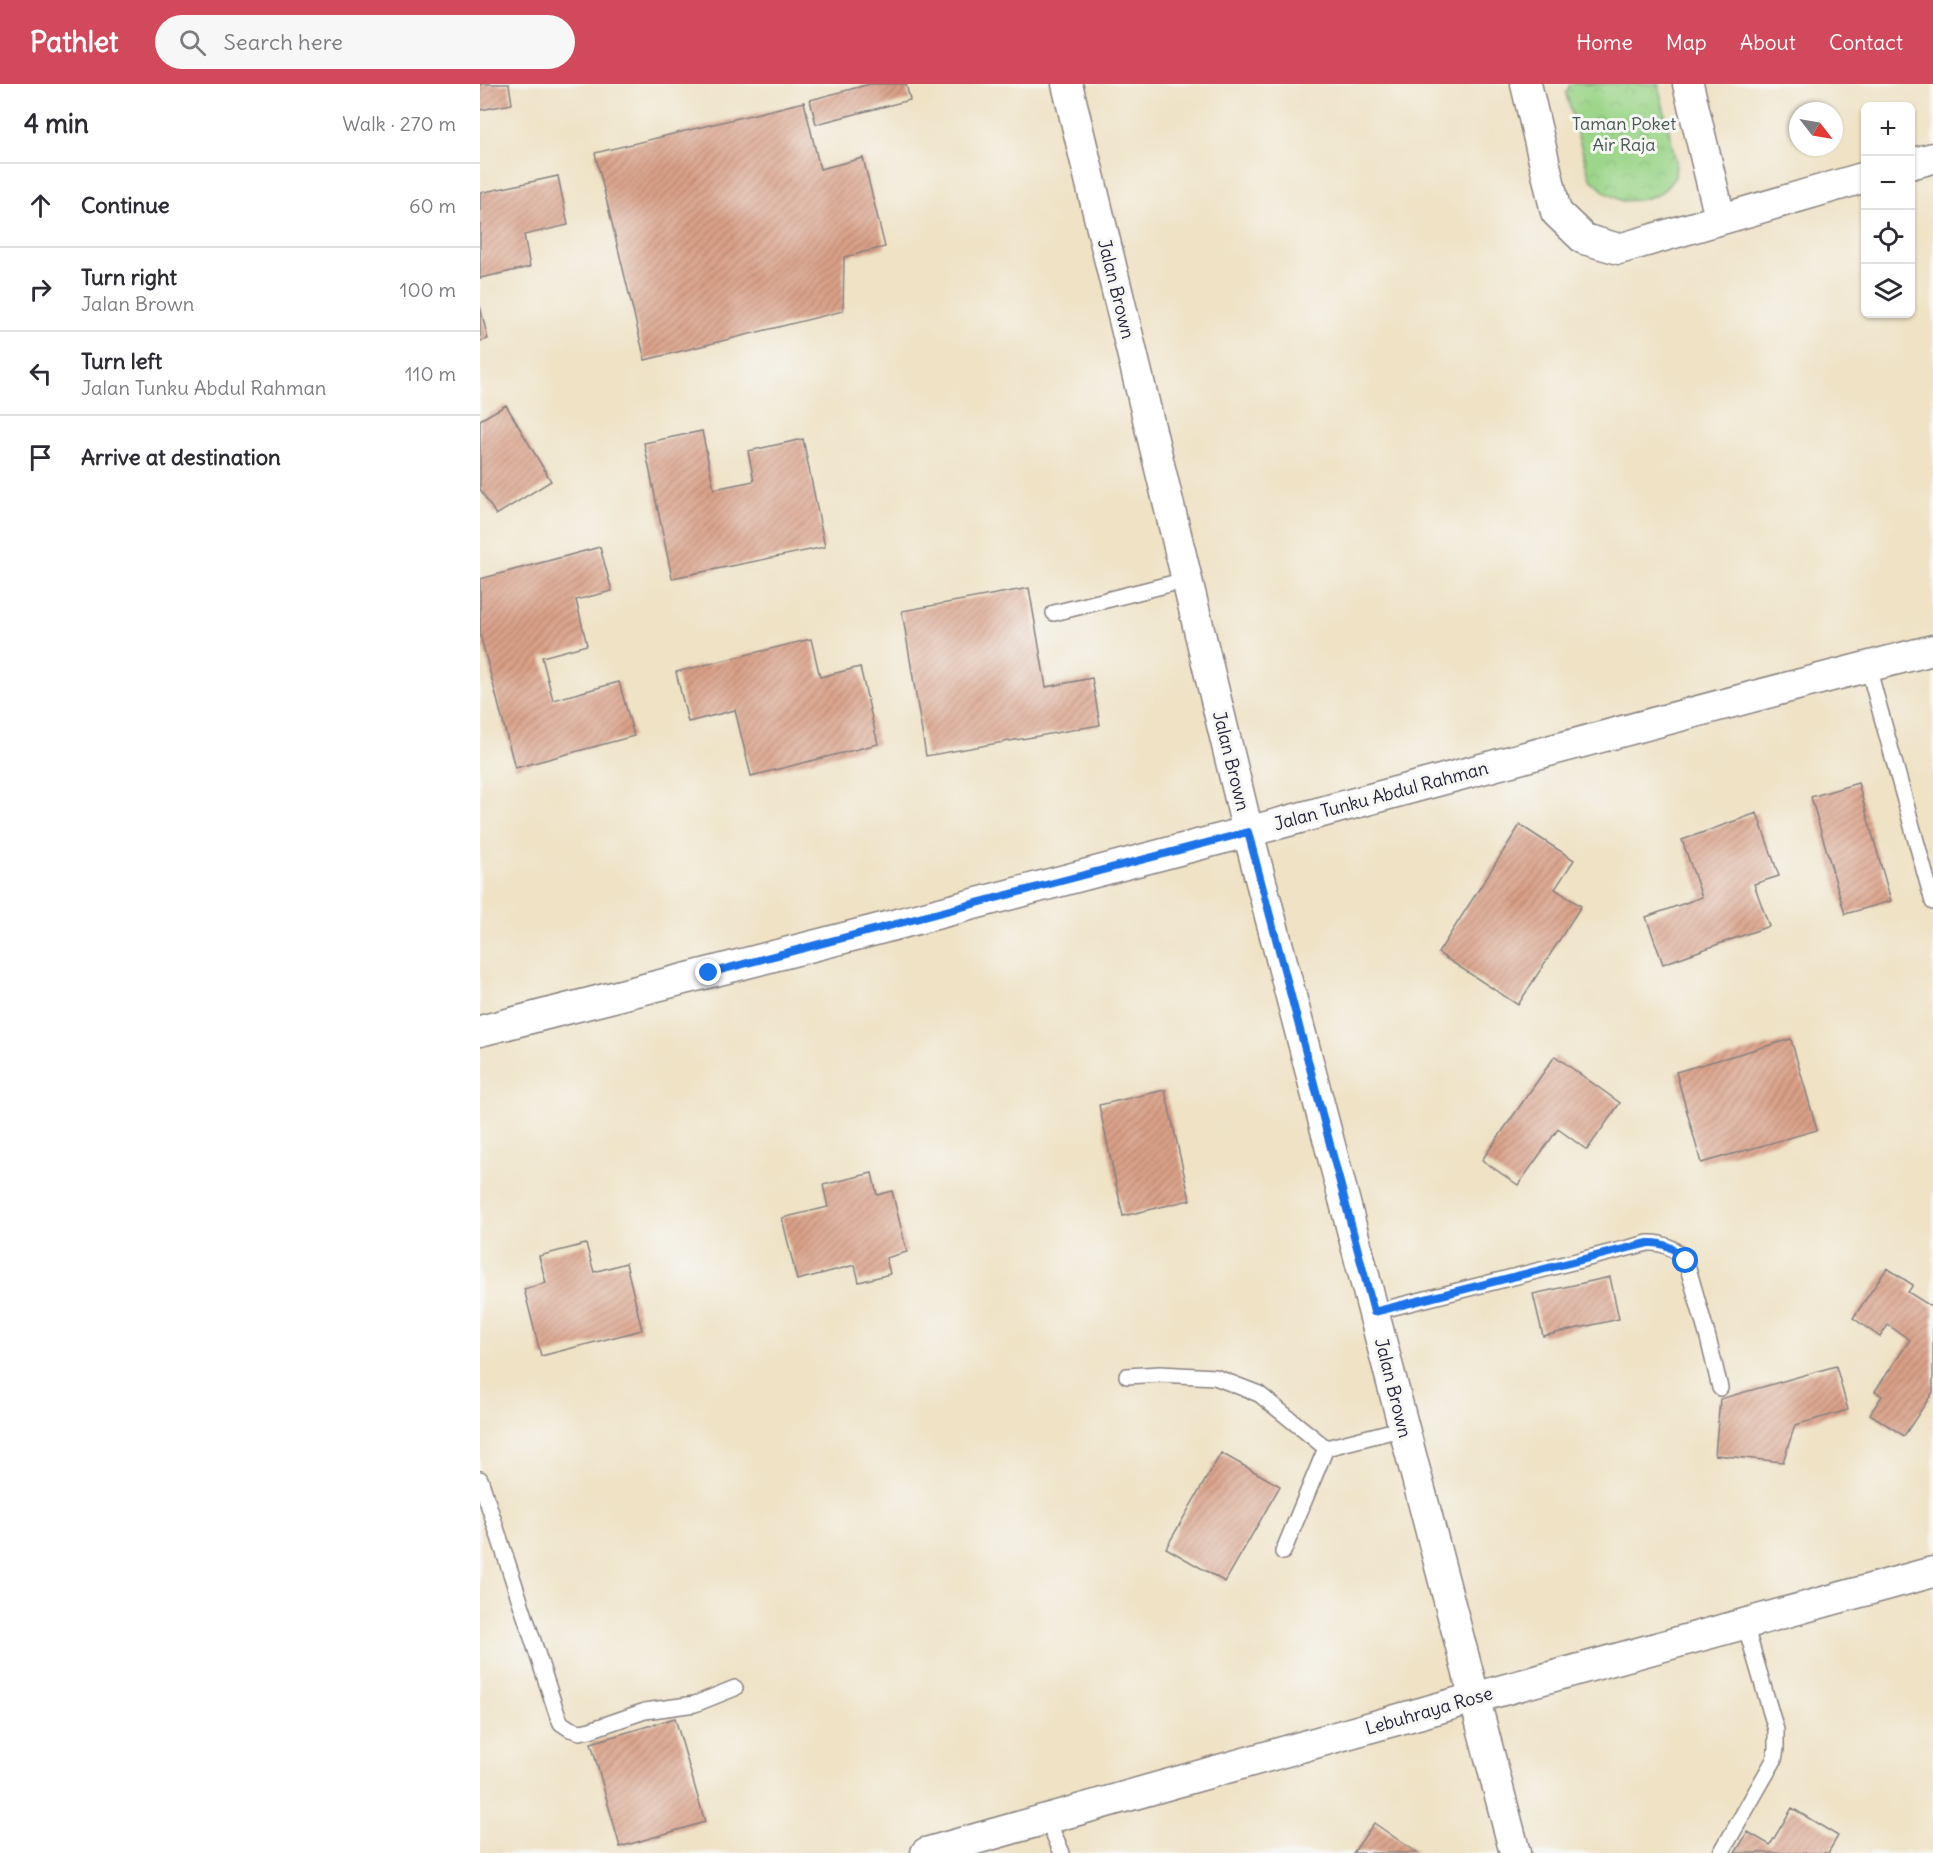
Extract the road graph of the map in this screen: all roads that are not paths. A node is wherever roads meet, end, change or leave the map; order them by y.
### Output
1 (1067, 84) edge
2 (1526, 84) edge
3 (1688, 84) edge
4 (1933, 158) edge
5 (1915, 163) edge
6 (1861, 178) edge
7 (1720, 218) junction
8 (1186, 580) junction
9 (1054, 613) dead end
10 (1933, 651) edge
11 (1868, 667) junction
12 (1248, 832) junction
13 (1933, 902) edge
14 (480, 1031) edge
15 (1374, 1312) junction
16 (1127, 1376) dead end
17 (1720, 1388) dead end
18 (1404, 1428) junction
19 (1326, 1448) junction
20 (480, 1479) edge
21 (1283, 1552) dead end
22 (1933, 1572) edge
23 (1745, 1624) junction
24 (735, 1688) dead end
25 (1474, 1698) junction
26 (1047, 1819) junction
27 (926, 1853) edge
28 (1062, 1853) edge
29 (1515, 1853) edge
30 (1721, 1853) edge

1 - 8 street, Jalan Brown
2 - 7 street
3 - 7 street
4 - 5 street
6 - 7 street
8 - 9 lane
8 - 12 street, Jalan Brown
10 - 11 street, Jalan Tunku Abdul Rahman
11 - 12 street, Jalan Tunku Abdul Rahman
11 - 13 lane
12 - 14 street, Jalan Tunku Abdul Rahman
12 - 15 street, Jalan Brown
15 - 17 lane
15 - 18 street, Jalan Brown
16 - 19 lane
18 - 19 lane
18 - 25 street, Jalan Brown
19 - 21 lane
20 - 24 lane
22 - 23 street, Lebuhraya Rose
23 - 25 street, Lebuhraya Rose
23 - 30 lane
25 - 26 street, Lebuhraya Rose
25 - 29 street, Jalan Brown
26 - 27 street, Lebuhraya Rose
26 - 28 lane

